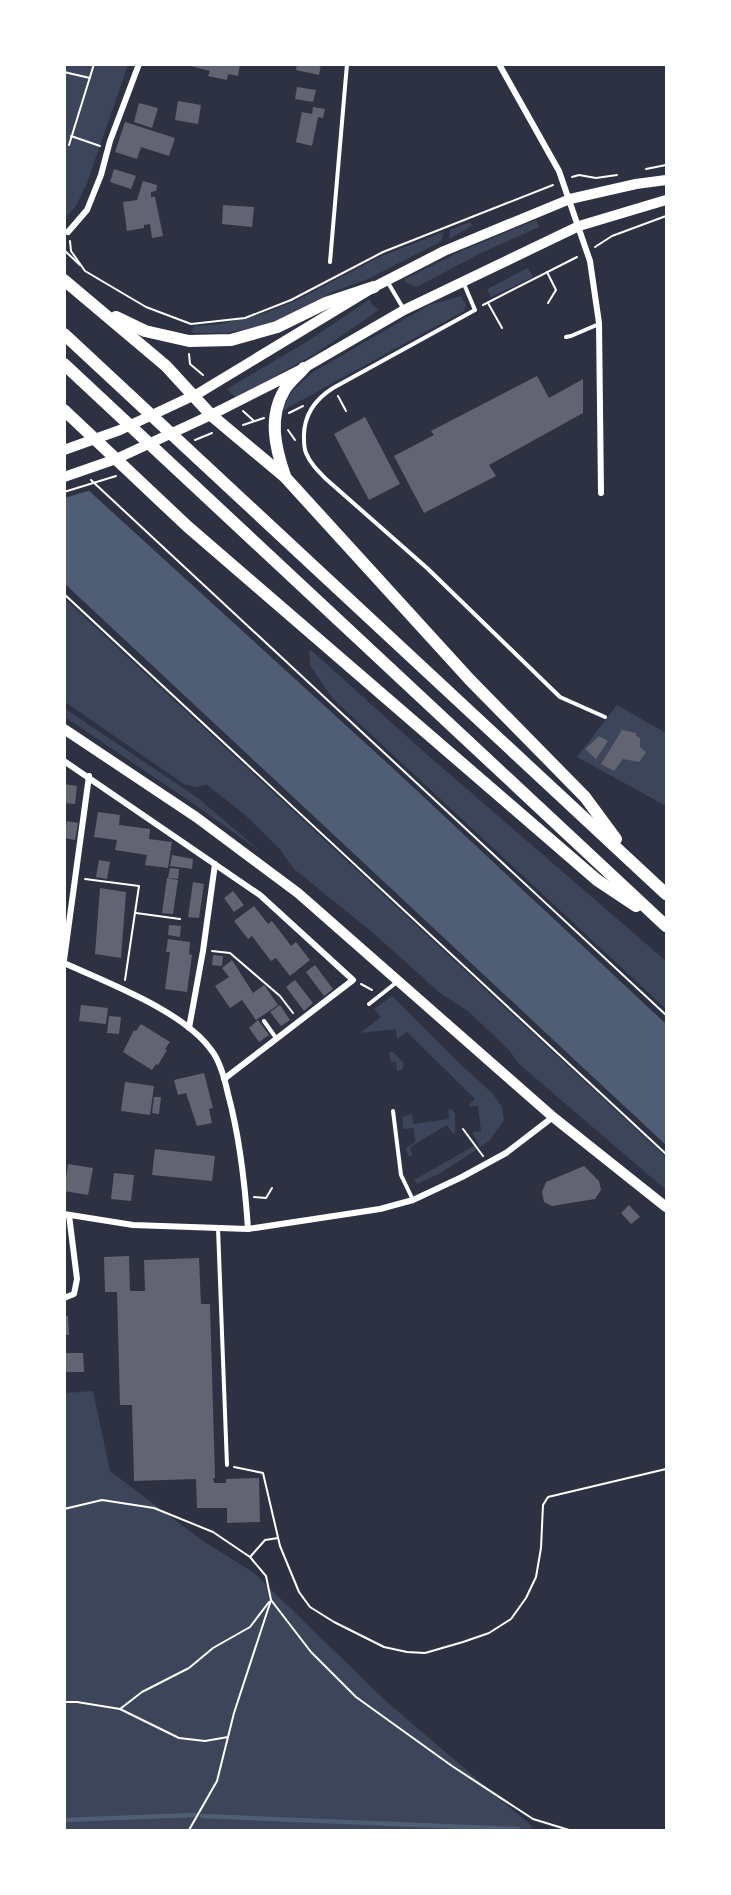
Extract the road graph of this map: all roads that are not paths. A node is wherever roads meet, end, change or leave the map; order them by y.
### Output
1 (139, 64) edge
2 (347, 64) edge
3 (499, 64) edge
4 (666, 180) edge
5 (570, 199) junction
6 (666, 200) edge
7 (579, 226) junction
8 (68, 232) road end
9 (330, 262) dead end
10 (64, 280) edge
11 (386, 281) junction
12 (462, 281) junction
13 (374, 287) junction
14 (99, 309) junction
15 (404, 310) junction
16 (599, 323) junction
17 (64, 334) edge
18 (566, 337) dead end
19 (64, 364) edge
20 (304, 368) junction
21 (195, 394) junction
22 (64, 410) edge
23 (212, 415) junction
24 (96, 439) junction
25 (64, 450) edge
26 (116, 459) junction
27 (64, 477) edge
28 (285, 477) junction
29 (601, 493) dead end
30 (605, 717) dead end
31 (64, 729) edge
32 (64, 761) edge
33 (89, 776) junction
34 (215, 864) junction
35 (634, 864) junction
36 (666, 894) edge
37 (666, 926) edge
38 (64, 961) edge
39 (398, 980) junction
40 (369, 1004) dead end
41 (264, 1021) dead end
42 (189, 1028) junction
43 (276, 1038) junction
44 (224, 1078) junction
45 (393, 1111) dead end
46 (553, 1117) junction
47 (413, 1200) junction
48 (666, 1207) edge
49 (67, 1215) edge
50 (218, 1228) junction
51 (248, 1229) junction
52 (64, 1298) edge
53 (227, 1466) road end

1 - 8 street
2 - 9 lane
3 - 5 street
4 - 5 main road
5 - 7 street
5 - 11 main road
6 - 7 main road
7 - 12 main road
7 - 16 street
10 - 14 highway
11 - 13 main road
11 - 15 lane
12 - 15 main road
12 - 30 lane
13 - 14 highway
13 - 21 main road
14 - 21 highway
15 - 20 main road
16 - 18 lane
16 - 29 street
17 - 35 highway
19 - 37 highway
20 - 23 main road
20 - 28 highway
21 - 23 highway
21 - 24 main road
22 - 24 highway
23 - 26 main road
23 - 28 highway
24 - 25 main road
24 - 26 highway
26 - 27 main road
26 - 37 highway
28 - 35 highway
31 - 39 main road
32 - 33 street
33 - 34 street
33 - 38 street
34 - 42 street
34 - 43 street
35 - 36 highway
38 - 42 street
39 - 40 lane
39 - 46 main road
41 - 43 lane
42 - 44 street
43 - 44 street
44 - 51 street
45 - 47 lane
46 - 47 street
46 - 48 main road
47 - 51 street
49 - 50 street
49 - 52 street
50 - 51 street
50 - 53 lane

